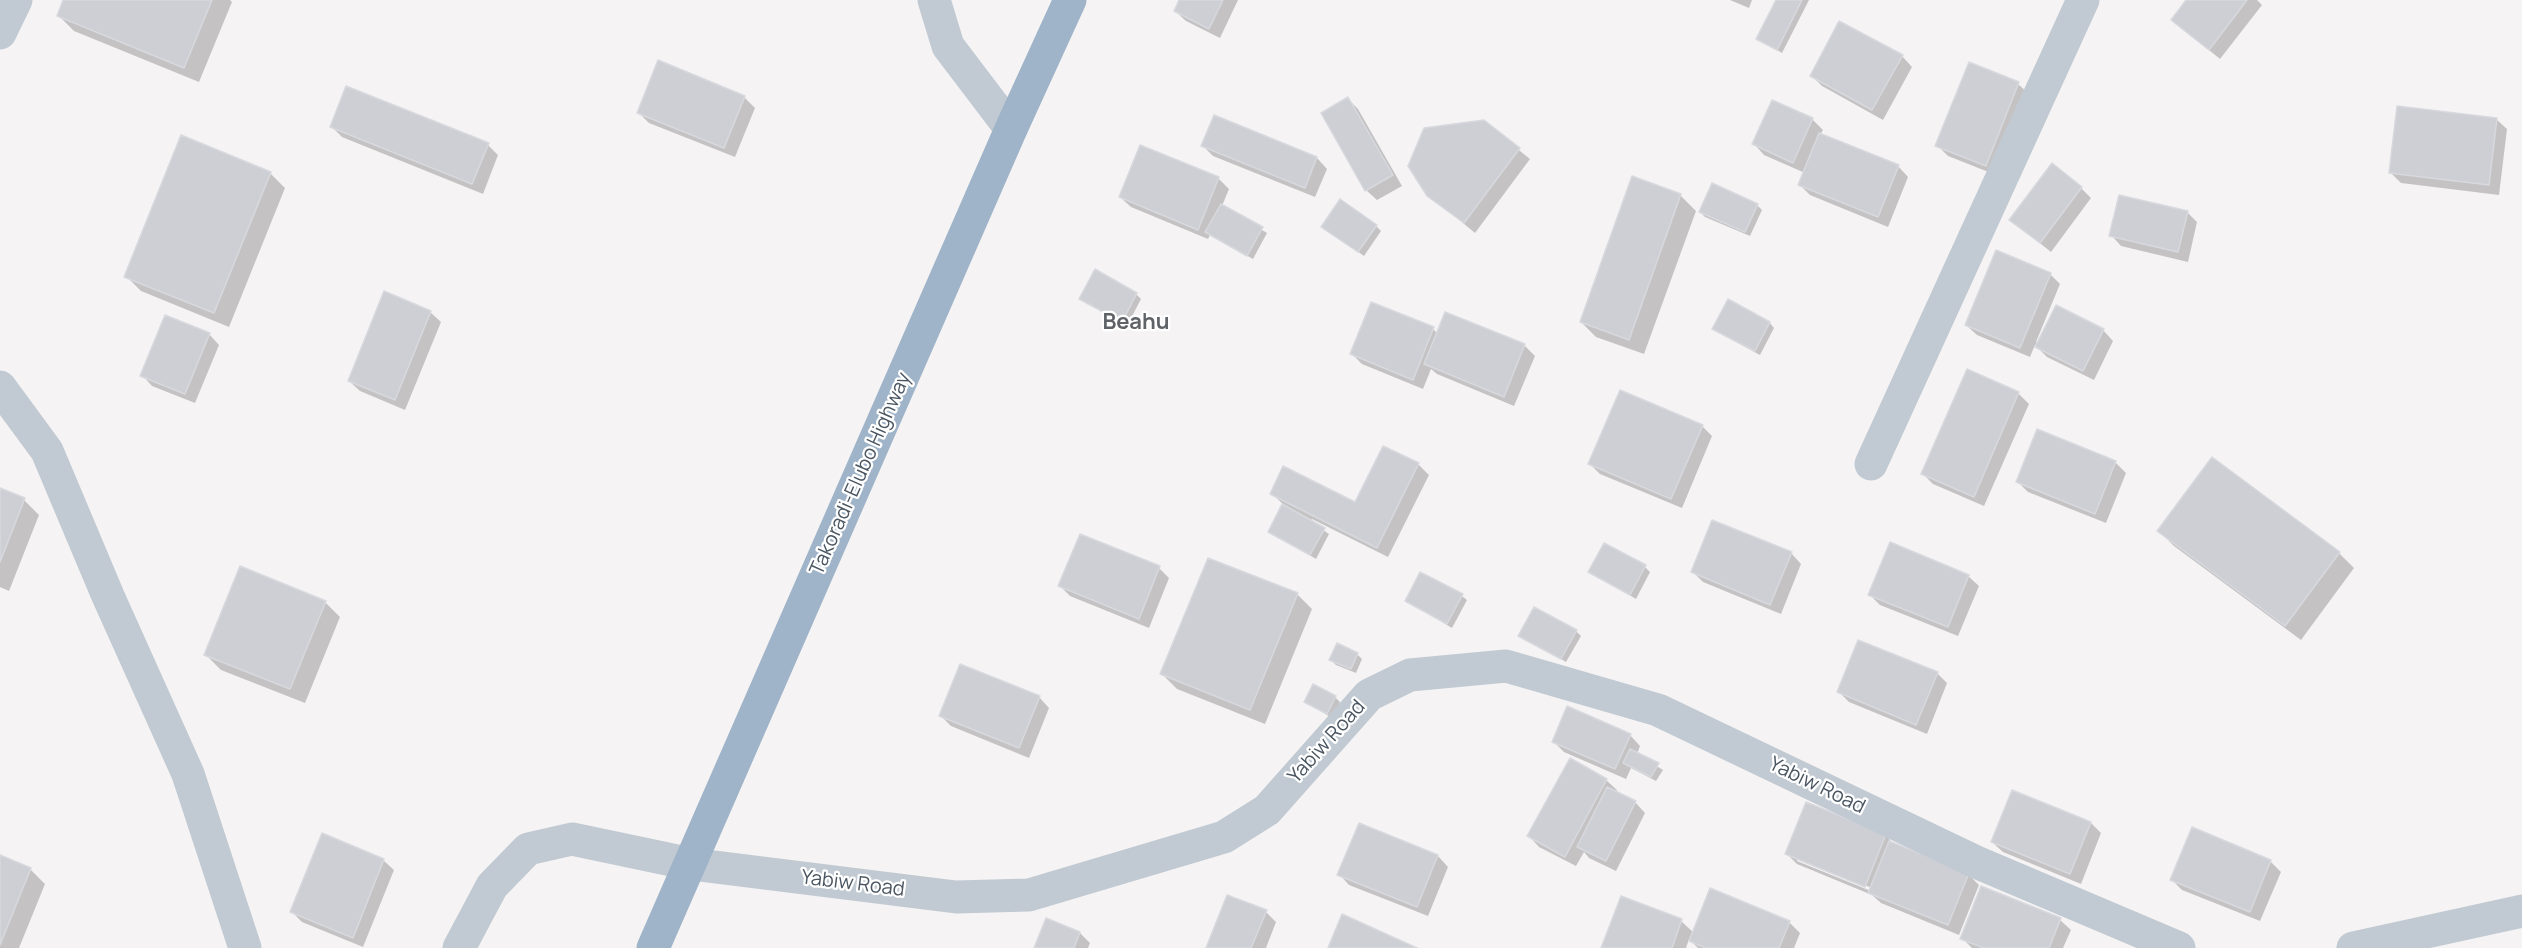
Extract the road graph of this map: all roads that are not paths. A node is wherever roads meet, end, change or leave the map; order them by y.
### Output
1 (16, 0) edge
2 (934, 0) edge
3 (1070, 0) edge
4 (2083, 0) edge
5 (0, 33) edge
6 (1011, 129) junction
7 (0, 387) edge
8 (1871, 465) dead end
9 (691, 864) junction
10 (2522, 911) edge
11 (245, 948) edge
12 (459, 948) edge
13 (653, 948) edge
14 (2179, 948) edge
15 (2354, 948) edge

1 - 5 street
2 - 6 street
3 - 6 highway, Takoradi-Elubo Highway
4 - 8 street
6 - 9 highway, Takoradi-Elubo Highway
7 - 11 street
9 - 12 street, Yabiw Road
9 - 13 highway, Takoradi-Elubo Highway
9 - 14 street, Yabiw Road
10 - 15 street

